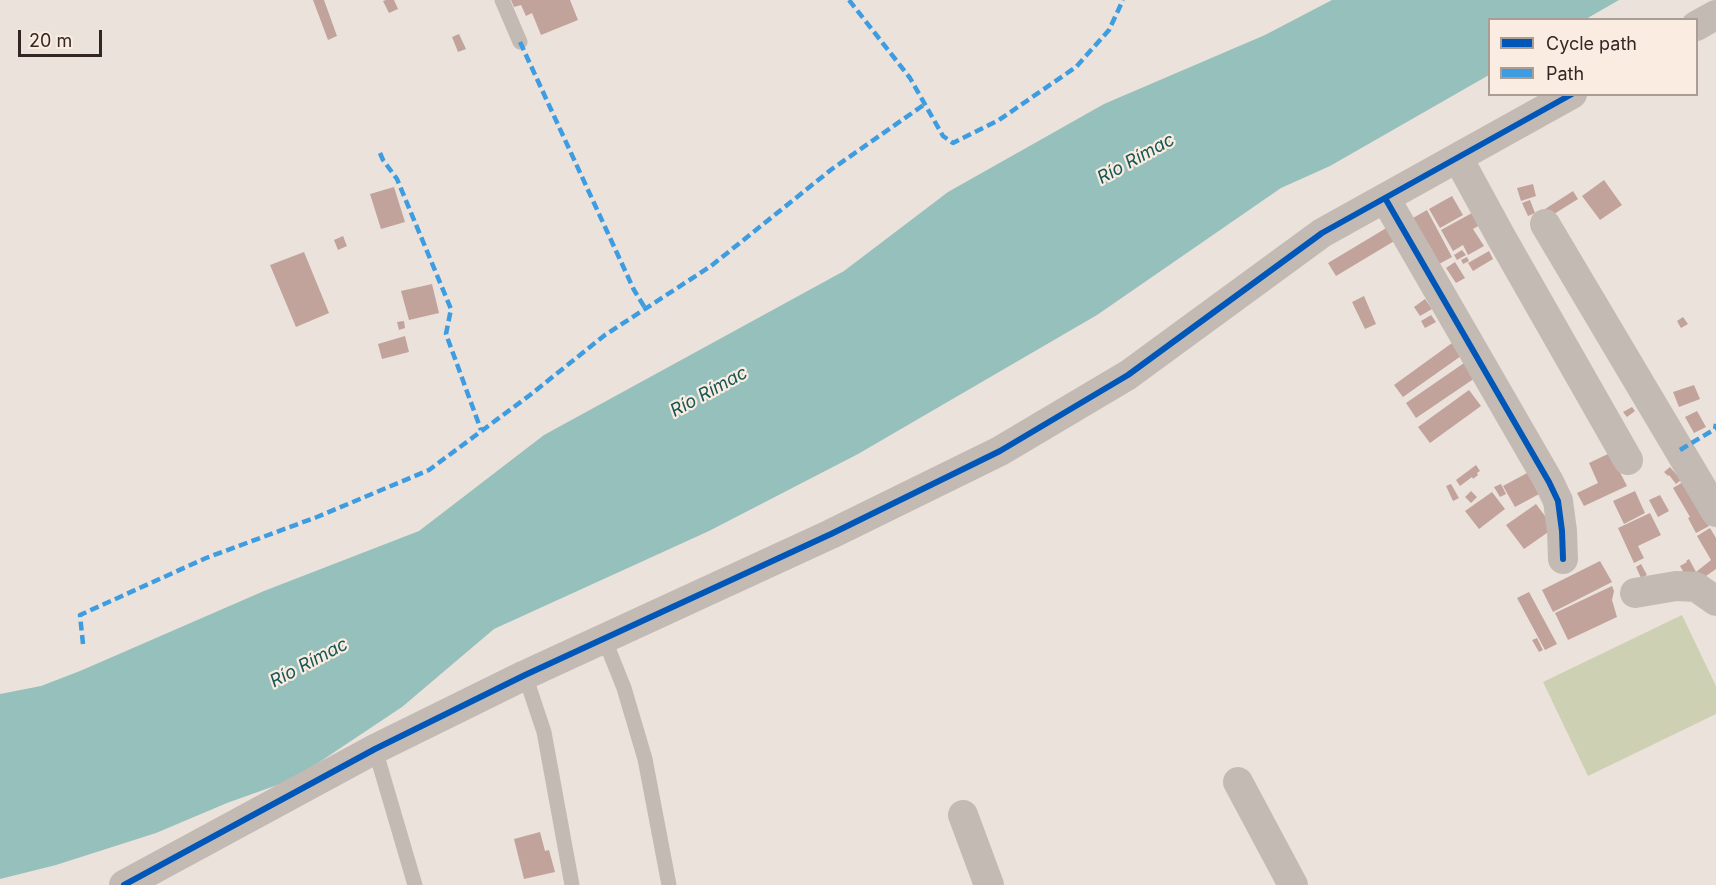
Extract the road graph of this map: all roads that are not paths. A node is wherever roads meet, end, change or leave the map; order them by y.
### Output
1 (502, 0) edge
2 (1716, 15) edge
3 (1698, 25) edge
4 (520, 42) dead end
5 (1568, 96) edge
6 (1458, 158) junction
7 (1385, 198) junction
8 (1545, 224) dead end
9 (1628, 460) dead end
10 (1716, 512) edge
11 (1563, 559) dead end
12 (1635, 592) dead end
13 (1716, 601) edge
14 (604, 638) junction
15 (525, 675) junction
16 (375, 749) junction
17 (1238, 782) dead end
18 (963, 815) dead end
19 (124, 885) edge
20 (415, 885) edge
21 (572, 885) edge
22 (669, 885) edge
23 (989, 885) edge
24 (1293, 885) edge

1 - 4 lane
2 - 3 street
5 - 6 street
6 - 7 street
6 - 9 street
7 - 11 street
7 - 14 street
8 - 10 street
12 - 13 street
14 - 15 street
14 - 22 lane
15 - 16 street
15 - 21 lane
16 - 19 street
16 - 20 lane
17 - 24 street
18 - 23 street

